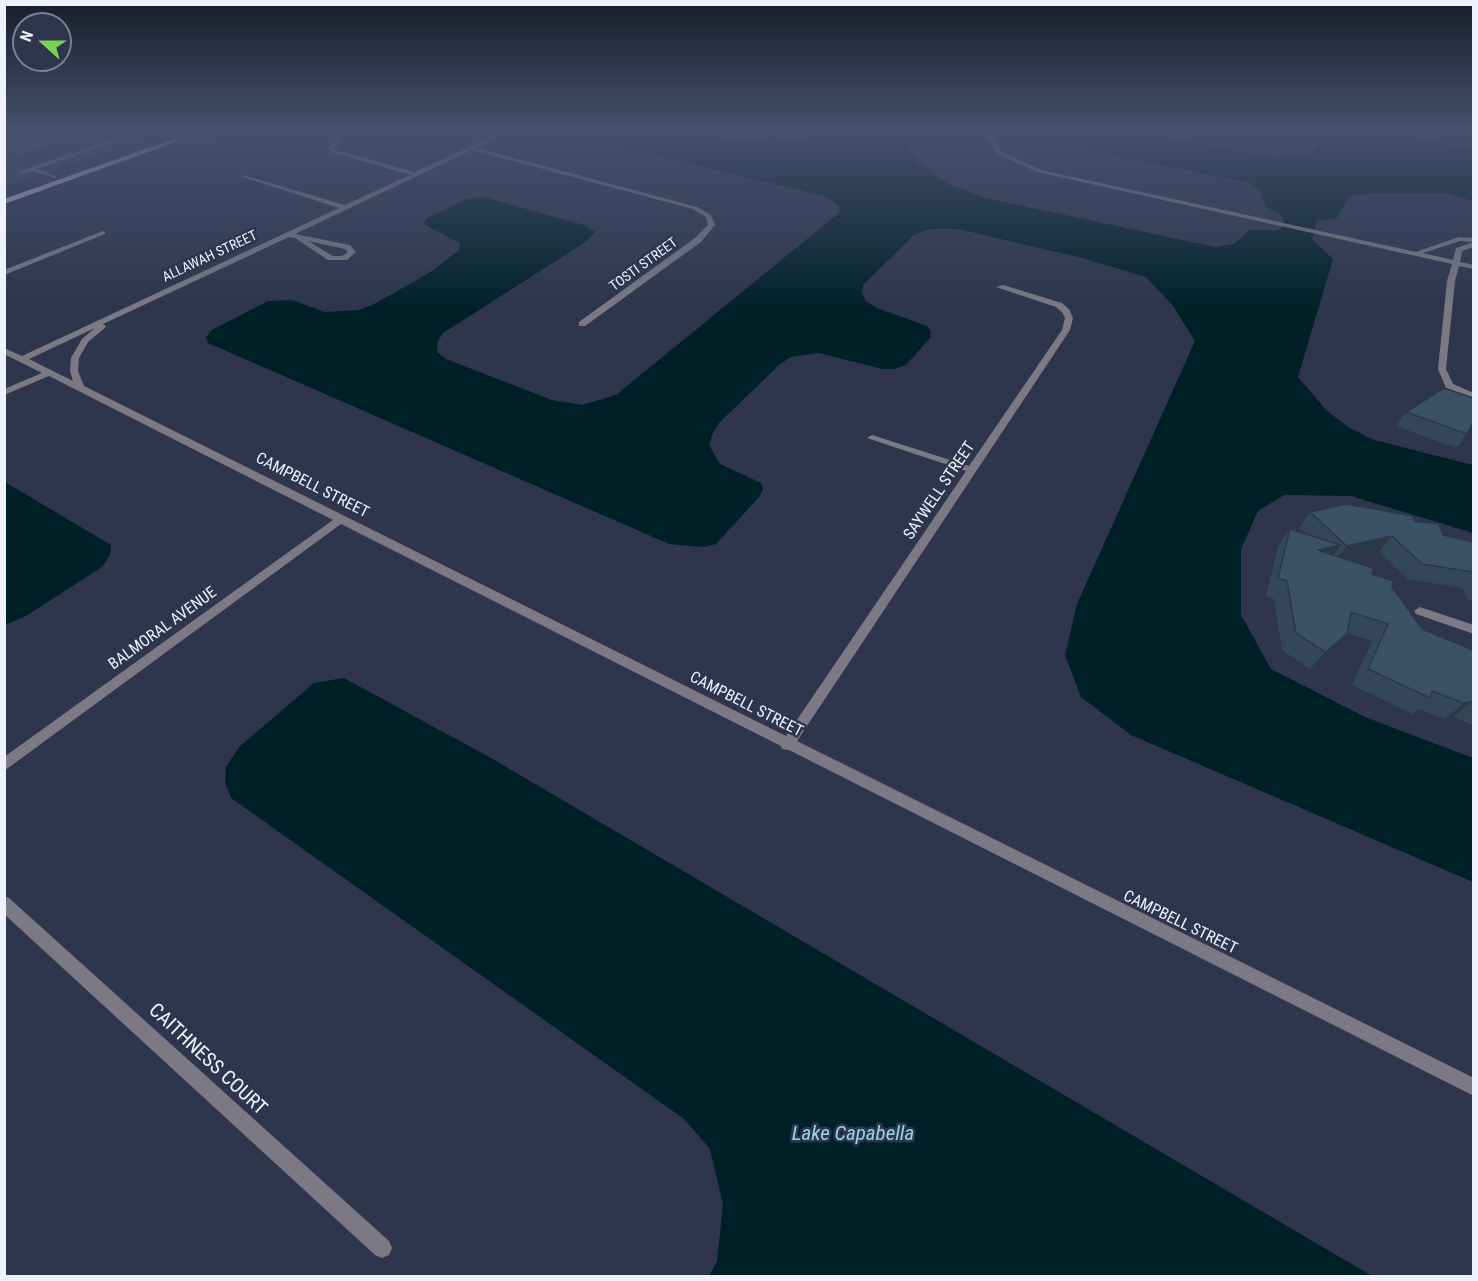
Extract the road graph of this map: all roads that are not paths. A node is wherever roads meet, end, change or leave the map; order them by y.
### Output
1 (33, 192) edge
2 (295, 192) edge
3 (376, 192) edge
4 (635, 192) edge
5 (1135, 192) edge
6 (4, 202) edge
7 (344, 207) junction
8 (103, 233) dead end
9 (287, 234) junction
10 (299, 238) junction
11 (1473, 242) edge
12 (1416, 252) junction
13 (1458, 262) junction
14 (1473, 267) edge
15 (4, 273) edge
16 (1000, 286) dead end
17 (122, 312) junction
18 (582, 324) dead end
19 (4, 350) edge
20 (22, 359) junction
21 (49, 373) junction
22 (32, 381) junction
23 (80, 388) junction
24 (4, 392) edge
25 (4, 397) edge
26 (1473, 397) edge
27 (872, 438) dead end
28 (972, 470) junction
29 (340, 519) junction
30 (1420, 611) dead end
31 (1473, 630) edge
32 (788, 745) junction
33 (4, 765) edge
34 (4, 903) edge
35 (1473, 1087) edge
36 (382, 1248) dead end

1 - 6 main road
2 - 7 street
3 - 7 street, ALLAWAH STREET
4 - 18 street, TOSTI STREET
5 - 12 street
7 - 9 street, ALLAWAH STREET
8 - 15 street
9 - 10 street
9 - 17 street, ALLAWAH STREET
10 - 10 street
11 - 12 street
11 - 13 street
12 - 13 street
13 - 14 street
13 - 26 street
16 - 28 street, SAYWELL STREET
17 - 20 street, ALLAWAH STREET
17 - 23 street
19 - 20 street, CAMPBELL STREET
20 - 21 street, CAMPBELL STREET
21 - 22 street
21 - 23 street, CAMPBELL STREET
22 - 24 street
22 - 25 street
23 - 29 street, CAMPBELL STREET
27 - 28 street
28 - 32 street, SAYWELL STREET
29 - 32 street, CAMPBELL STREET
29 - 33 street, BALMORAL AVENUE
30 - 31 street
32 - 35 street, CAMPBELL STREET
34 - 36 street, CAITHNESS COURT

